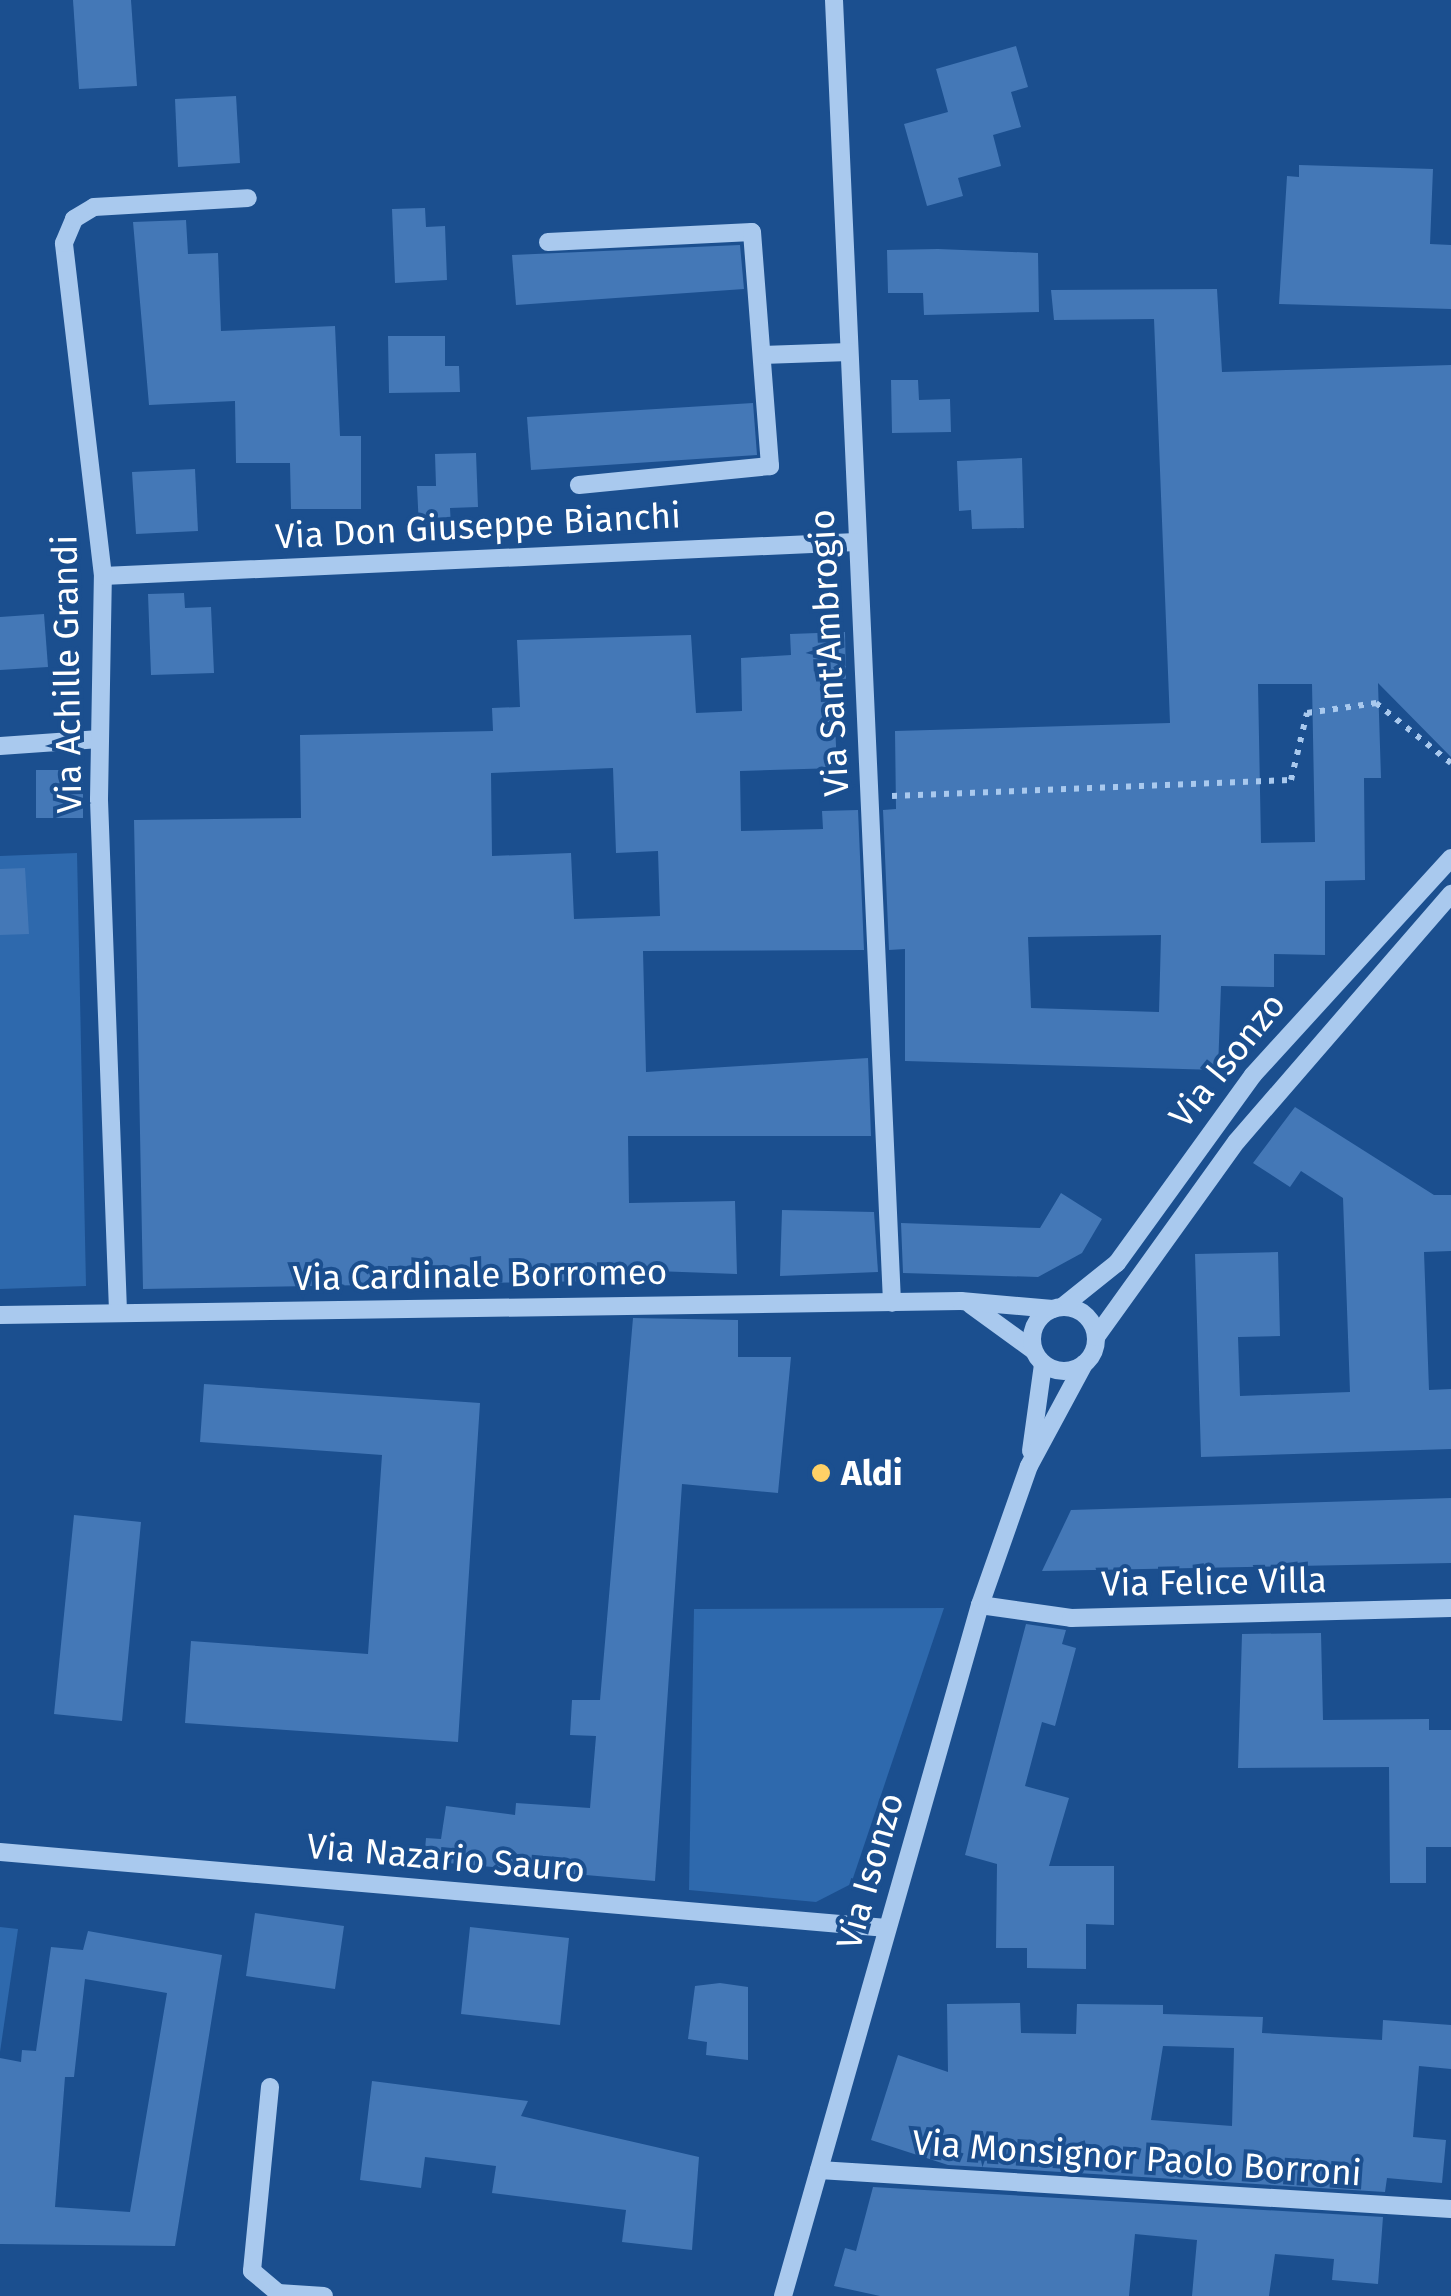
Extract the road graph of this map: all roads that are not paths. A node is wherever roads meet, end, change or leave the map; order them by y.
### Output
1 (834, 0) edge
2 (248, 198) dead end
3 (548, 242) dead end
4 (848, 352) junction
5 (762, 355) junction
6 (579, 485) dead end
7 (856, 542) junction
8 (103, 576) junction
9 (100, 738) junction
10 (0, 746) edge
11 (1451, 858) edge
12 (1451, 894) edge
13 (961, 1301) junction
14 (892, 1303) junction
15 (1057, 1308) junction
16 (118, 1311) junction
17 (0, 1315) edge
18 (1096, 1337) junction
19 (1038, 1357) junction
20 (1084, 1364) junction
21 (1029, 1466) junction
22 (980, 1605) junction
23 (1451, 1608) edge
24 (0, 1852) edge
25 (887, 1928) junction
26 (270, 2087) dead end
27 (819, 2170) junction
28 (1451, 2209) edge
29 (324, 2296) edge
30 (784, 2296) edge

1 - 4 street, Via Sant'Ambrogio
2 - 8 street, Via Achille Grandi
3 - 5 street
4 - 5 street
4 - 7 street, Via Sant'Ambrogio
5 - 6 street
7 - 8 street, Via Don Giuseppe Bianchi
7 - 14 street, Via Sant'Ambrogio
8 - 9 street, Via Achille Grandi
9 - 10 street
9 - 16 street, Via Achille Grandi
11 - 15 street, Via Isonzo
12 - 18 street, Via Isonzo
13 - 14 street, Via Cardinale Borromeo
13 - 15 street, Via Cardinale Borromeo
13 - 19 street
14 - 16 street, Via Cardinale Borromeo
15 - 18 street
15 - 19 street
16 - 17 street, Via Cardinale Borromeo
18 - 20 street
19 - 20 street
19 - 21 street, Via Isonzo
20 - 21 street, Via Isonzo
21 - 22 street, Via Isonzo
22 - 23 street, Via Felice Villa
22 - 25 street, Via Isonzo
24 - 25 street, Via Nazario Sauro
25 - 27 street, Via Isonzo
26 - 29 street
27 - 28 street, Via Monsignor Paolo Borroni
27 - 30 street, Via Isonzo

